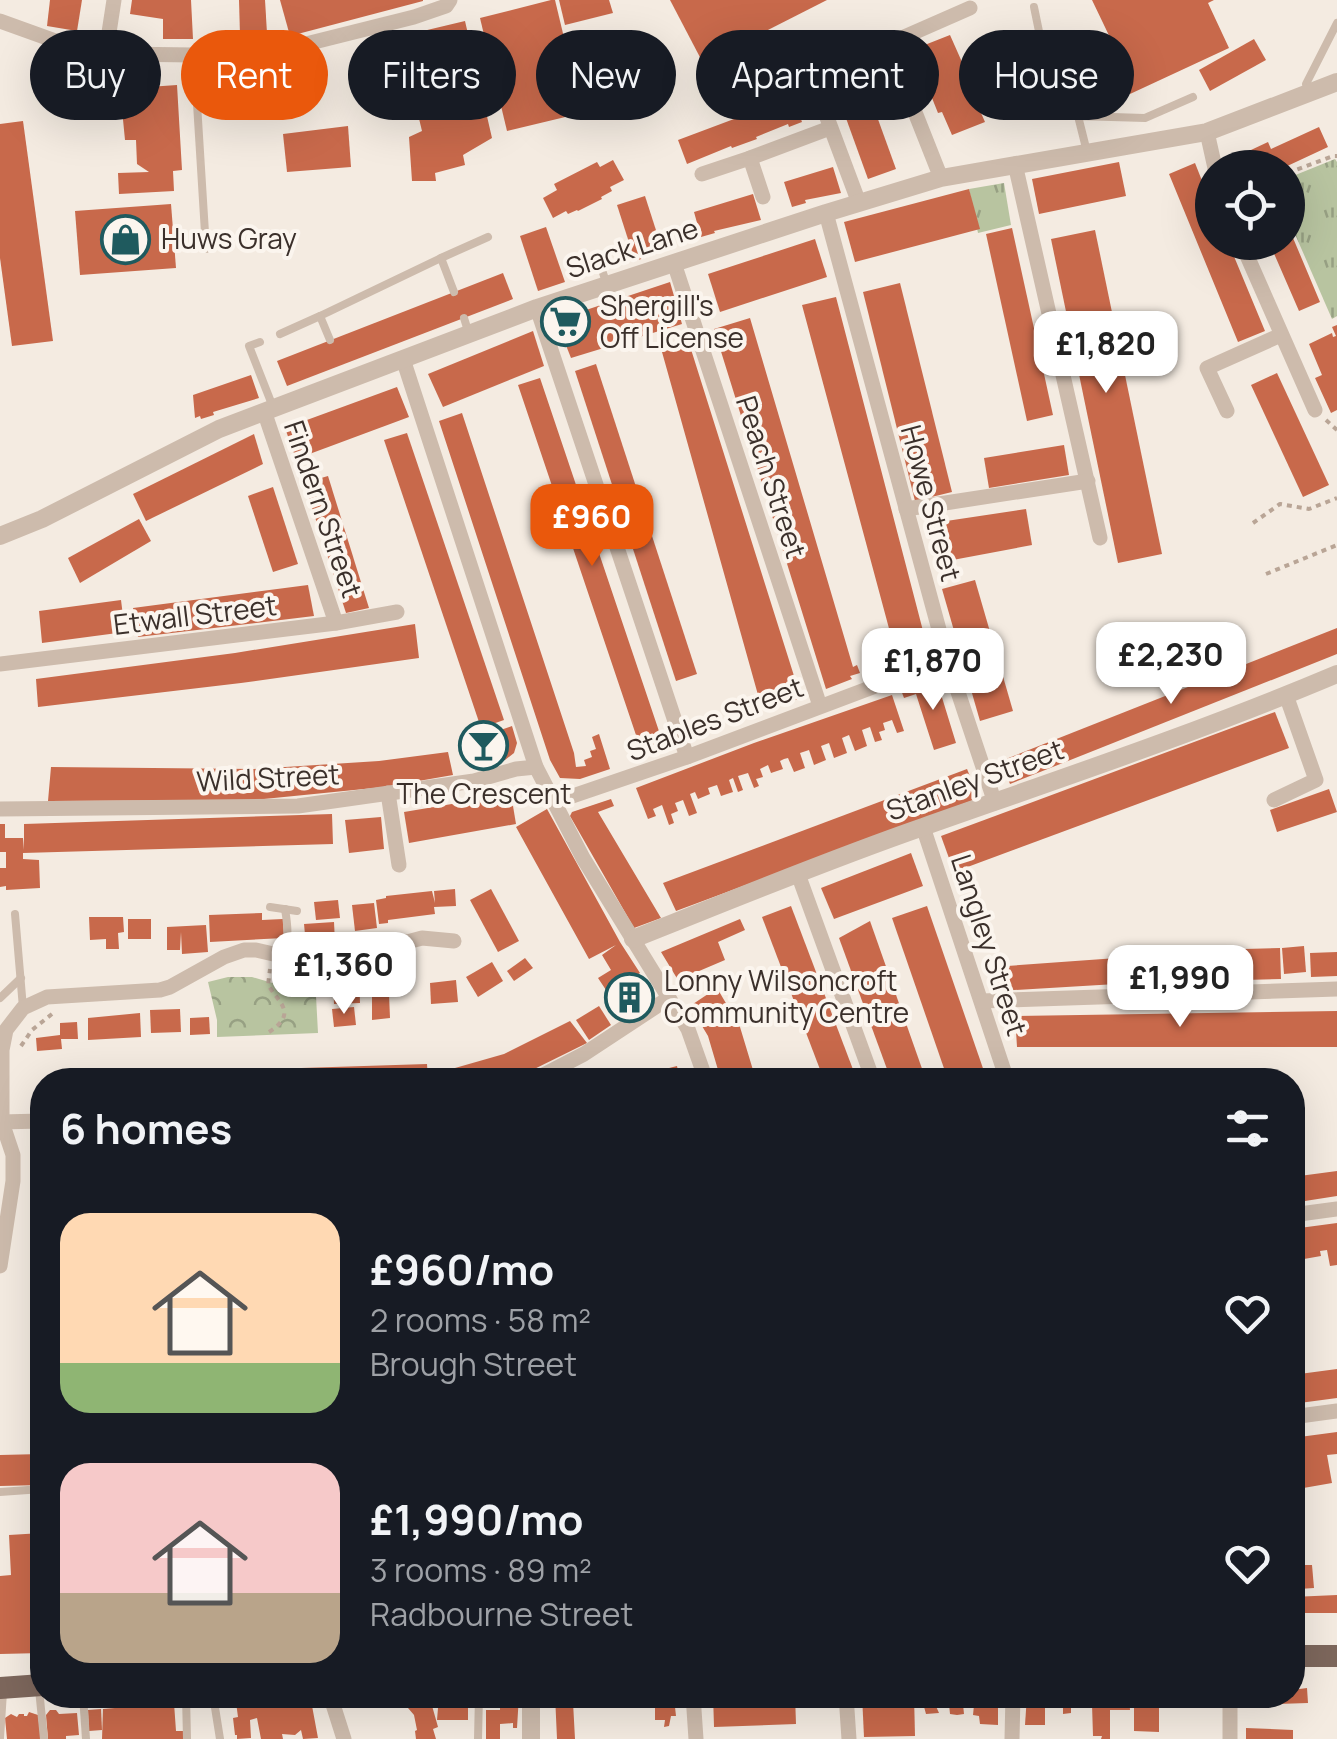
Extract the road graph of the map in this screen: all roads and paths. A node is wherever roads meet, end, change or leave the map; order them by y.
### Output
1 (114, 0) edge
2 (450, 0) edge
3 (1034, 7) dead end
4 (970, 8) dead end
5 (0, 21) edge
6 (1337, 23) edge
7 (109, 30) edge
8 (1039, 30) edge
9 (30, 32) edge
10 (328, 38) edge
11 (1337, 82) edge
12 (1308, 92) junction
13 (1193, 97) dead end
14 (1134, 118) edge
15 (198, 120) edge
16 (827, 120) edge
17 (1079, 120) edge
18 (830, 128) junction
19 (1207, 132) junction
20 (1211, 150) edge
21 (1086, 152) junction
22 (1337, 156) edge
23 (750, 158) junction
24 (1015, 164) junction
25 (1305, 167) edge
26 (702, 174) dead end
27 (941, 178) junction
28 (763, 197) dead end
29 (859, 202) junction
30 (826, 213) junction
31 (488, 238) dead end
32 (206, 249) dead end
33 (441, 258) junction
34 (598, 258) dead end
35 (1249, 260) edge
36 (674, 263) junction
37 (606, 285) junction
38 (454, 292) dead end
39 (538, 308) junction
40 (320, 316) junction
41 (280, 334) dead end
42 (1281, 334) junction
43 (330, 340) dead end
44 (260, 342) dead end
45 (402, 359) junction
46 (268, 409) junction
47 (1315, 410) dead end
48 (1228, 411) dead end
49 (1088, 481) junction
50 (1337, 498) edge
51 (906, 509) junction
52 (1253, 523) dead end
53 (0, 536) edge
54 (1100, 538) dead end
55 (1337, 545) edge
56 (1266, 574) dead end
57 (396, 612) dead end
58 (336, 623) junction
59 (947, 659) junction
60 (0, 664) edge
61 (1337, 674) edge
62 (1286, 695) junction
63 (820, 706) junction
64 (688, 757) junction
65 (536, 767) junction
66 (388, 793) junction
67 (1274, 800) dead end
68 (556, 802) junction
69 (996, 803) junction
70 (0, 809) edge
71 (922, 827) junction
72 (400, 865) dead end
73 (798, 874) junction
74 (270, 907) dead end
75 (284, 909) junction
76 (298, 911) dead end
77 (14, 914) dead end
78 (632, 939) junction
79 (454, 941) dead end
80 (278, 956) junction
81 (21, 978) junction
82 (1337, 990) edge
83 (76, 996) junction
84 (0, 998) edge
85 (669, 998) junction
86 (982, 1001) junction
87 (23, 1008) junction
88 (270, 1032) dead end
89 (2, 1066) edge
90 (557, 1068) edge
91 (702, 1068) edge
92 (870, 1068) edge
93 (1003, 1068) edge
94 (30, 1121) edge
95 (1, 1122) edge
96 (1337, 1209) edge
97 (1305, 1213) edge
98 (0, 1266) edge
99 (1337, 1411) edge
100 (1305, 1415) edge
101 (30, 1490) edge
102 (0, 1492) edge
103 (1305, 1656) edge
104 (1337, 1656) edge
105 (30, 1686) edge
106 (2, 1688) edge
107 (42, 1708) edge
108 (84, 1708) edge
109 (186, 1708) edge
110 (215, 1708) edge
111 (334, 1708) edge
112 (478, 1708) edge
113 (531, 1708) edge
114 (693, 1708) edge
115 (847, 1708) edge
116 (1012, 1708) edge
117 (1230, 1708) edge
118 (0, 1738) edge
119 (44, 1739) edge
120 (86, 1739) edge
121 (187, 1739) edge
122 (220, 1739) edge
123 (344, 1739) edge
124 (478, 1739) edge
125 (531, 1739) edge
126 (696, 1739) edge
127 (849, 1739) edge
128 (1012, 1739) edge
129 (1230, 1739) edge

1 - 7 street
2 - 10 street
3 - 8 lane
4 - 27 street
5 - 9 street
6 - 12 lane
11 - 12 street, Slack Lane
12 - 19 street, Slack Lane
13 - 14 lane
15 - 32 lane
16 - 18 street
17 - 21 lane
18 - 23 street
18 - 29 street
19 - 20 street
19 - 21 street, Slack Lane
21 - 24 street, Slack Lane
22 - 25 path
23 - 26 street
23 - 28 street
24 - 27 street, Slack Lane
24 - 49 street
27 - 29 street, Slack Lane
29 - 30 street, Slack Lane
30 - 36 street, Slack Lane
30 - 51 street, Howe Street
31 - 33 lane
33 - 38 lane
33 - 40 lane
34 - 37 lane
35 - 42 street
36 - 37 street, Slack Lane
36 - 63 street, Peach Street
37 - 39 street, Slack Lane
39 - 45 street, Slack Lane
39 - 64 street
40 - 41 lane
40 - 43 lane
42 - 47 street
42 - 48 street
44 - 46 lane
45 - 46 street, Slack Lane
45 - 65 street
46 - 53 street, Slack Lane
46 - 58 street, Findern Street
49 - 51 street
49 - 54 street
50 - 52 path
51 - 59 street, Howe Street
55 - 56 path
57 - 58 street, Etwall Street
58 - 60 street, Etwall Street
59 - 63 street, Stables Street
59 - 69 street, Howe Street
61 - 62 street, Stanley Street
62 - 67 street
62 - 69 street, Stanley Street
63 - 64 street, Stables Street
64 - 68 street, Stables Street
65 - 66 street, Wild Street
65 - 68 street
66 - 70 street, Wild Street
66 - 72 street
68 - 78 street
69 - 71 street, Stanley Street
71 - 73 street, Stanley Street
71 - 86 street, Langley Street
73 - 78 street, Stanley Street
73 - 92 street
74 - 75 lane
75 - 76 lane
75 - 80 lane
77 - 81 lane
78 - 85 street
79 - 80 street
80 - 83 street
80 - 88 path
81 - 84 lane
81 - 87 lane
82 - 86 street
83 - 87 street
83 - 89 path
85 - 90 street
85 - 91 street
86 - 93 street, Langley Street
87 - 89 street
89 - 95 street
94 - 95 street
95 - 98 street
96 - 97 street
99 - 100 street
101 - 102 lane
103 - 104 main road
105 - 106 main road
106 - 118 lane
107 - 119 lane
108 - 120 lane
109 - 121 lane
110 - 122 lane
111 - 123 street
112 - 124 lane
113 - 125 street
114 - 126 street
115 - 127 street
116 - 128 street
117 - 129 street

